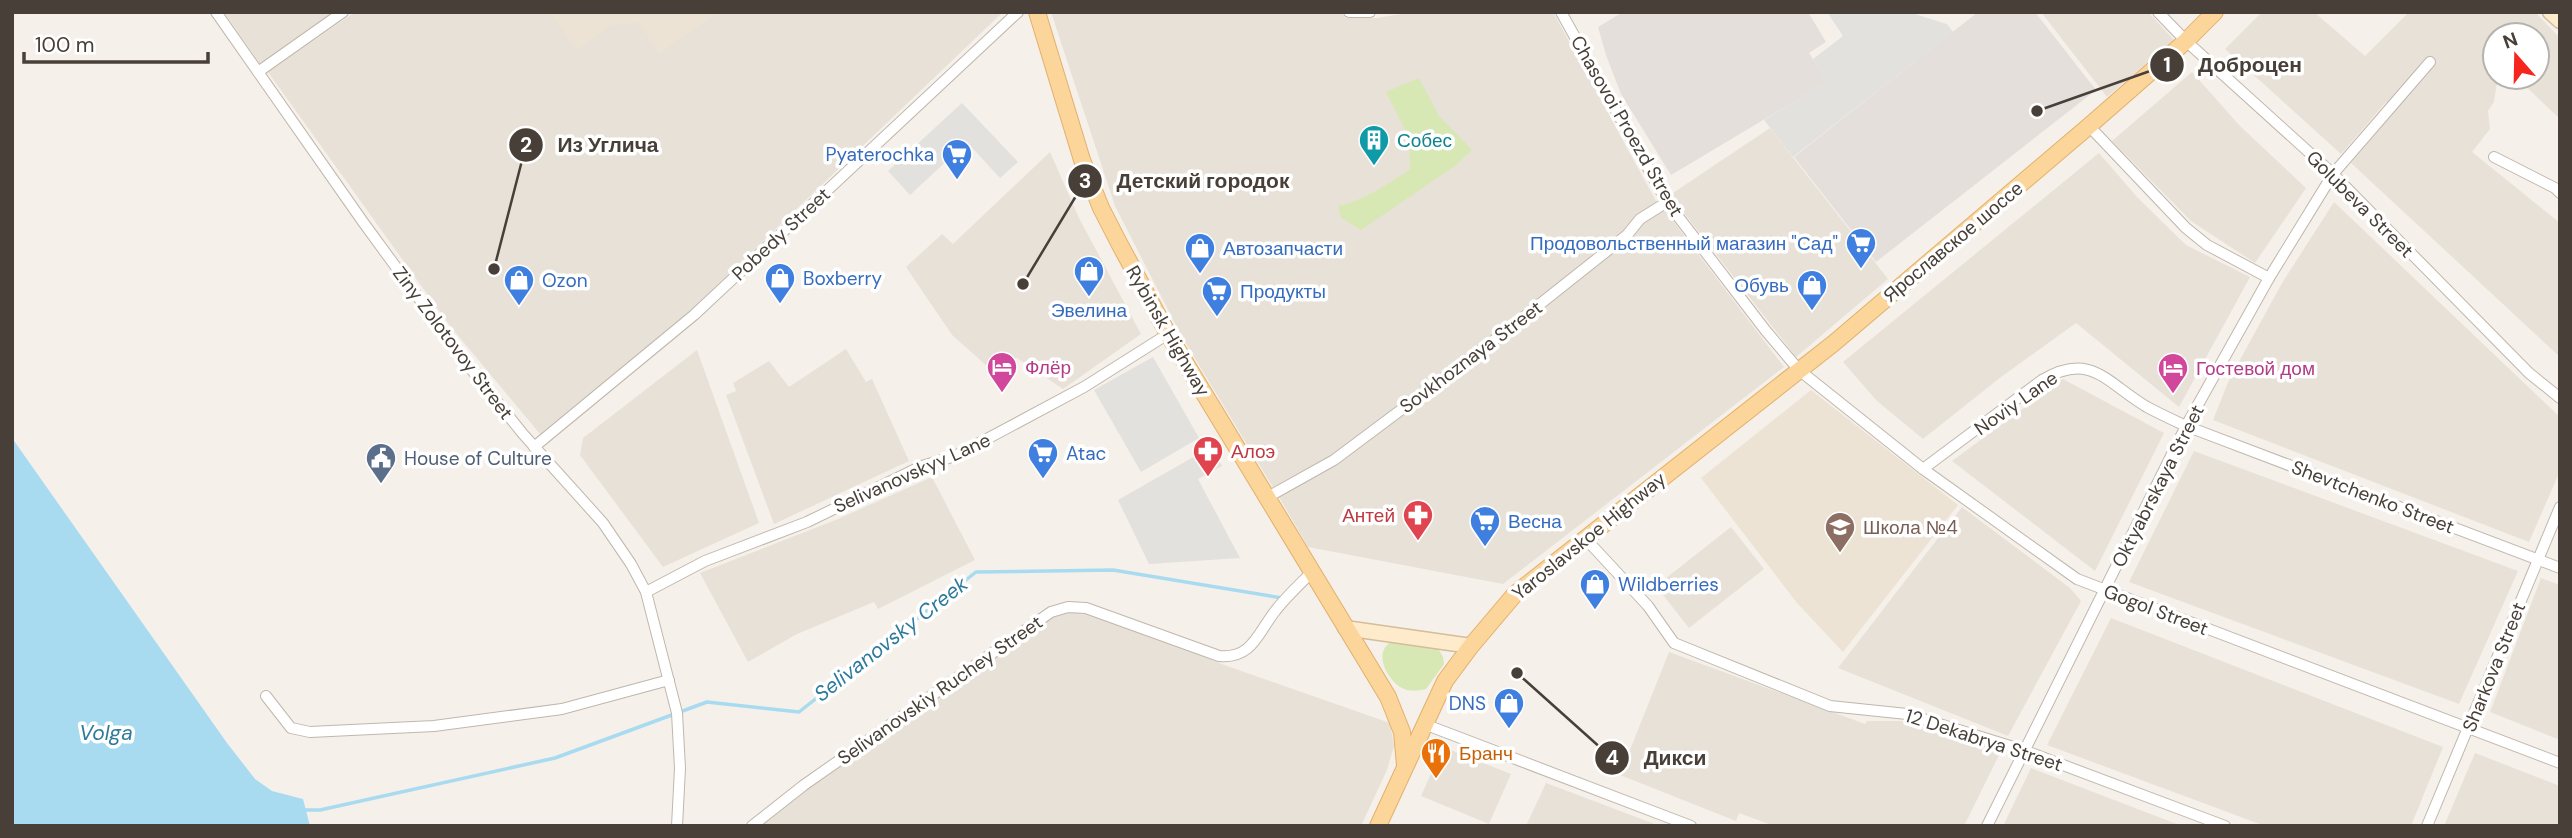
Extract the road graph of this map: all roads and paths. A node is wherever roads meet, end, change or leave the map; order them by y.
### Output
1 (216, 12) edge
2 (343, 12) edge
3 (1018, 12) edge
4 (1037, 12) edge
5 (1370, 12) edge
6 (1561, 12) edge
7 (2158, 12) edge
8 (2215, 12) edge
9 (2550, 12) edge
10 (1349, 13) edge
11 (2560, 21) edge
12 (2186, 41) junction
13 (2430, 62) dead end
14 (258, 72) junction
15 (2089, 126) junction
16 (2494, 157) dead end
17 (2333, 174) junction
18 (2560, 193) edge
19 (1667, 202) junction
20 (2269, 278) junction
21 (1168, 334) junction
22 (1800, 370) junction
23 (2560, 398) edge
24 (2186, 426) junction
25 (534, 447) junction
26 (1923, 470) junction
27 (1266, 498) junction
28 (2560, 507) edge
29 (1584, 537) junction
30 (2538, 559) junction
31 (2560, 568) edge
32 (1311, 573) junction
33 (2106, 591) junction
34 (646, 592) junction
35 (1345, 628) junction
36 (1471, 646) junction
37 (669, 680) junction
38 (266, 696) dead end
39 (1424, 724) junction
40 (2469, 729) junction
41 (2023, 750) junction
42 (2560, 764) edge
43 (1405, 767) junction
44 (677, 826) edge
45 (752, 826) edge
46 (1378, 826) edge
47 (1691, 826) edge
48 (1987, 826) edge
49 (2225, 826) edge
50 (2427, 826) edge

1 - 14 street, Ziny Zolotovoy Street
2 - 14 street
3 - 25 street, Pobedy Street
4 - 21 main road, Rybinsk Highway
5 - 10 street
6 - 19 street, Chasovoi Proezd Street
7 - 12 street, Golubeva Street
8 - 12 main road, Ярославское шоссе
9 - 11 main road
12 - 15 main road, Ярославское шоссе
12 - 17 street, Golubeva Street
13 - 17 street, Oktyabrskaya Street
14 - 25 street, Ziny Zolotovoy Street
15 - 20 street
15 - 22 main road, Ярославское шоссе
16 - 18 street
17 - 20 street, Oktyabrskaya Street
17 - 23 street, Golubeva Street
19 - 22 street, Chasovoi Proezd Street
19 - 27 street, Sovkhoznaya Street
20 - 24 street, Oktyabrskaya Street
21 - 27 main road, Rybinsk Highway
21 - 34 street, Selivanovskyy Lane
22 - 26 street, Gogol Street
22 - 29 main road, Yaroslavskoe Highway
24 - 26 street, Noviy Lane
24 - 30 street, Shevtchenko Street
24 - 33 street, Oktyabrskaya Street
25 - 34 street, Ziny Zolotovoy Street
26 - 33 street, Gogol Street
27 - 32 main road, Rybinsk Highway
28 - 30 street, Sharkova Street
29 - 36 main road, Yaroslavskoe Highway
29 - 41 street, 12 Dekabrya Street
30 - 31 street, Shevtchenko Street
30 - 40 street, Sharkova Street
32 - 35 main road, Rybinsk Highway
32 - 45 street, Selivanovskiy Ruchey Street
33 - 40 street, Gogol Street
33 - 41 street, Oktyabrskaya Street
34 - 37 street, Ziny Zolotovoy Street
35 - 36 main road
35 - 43 main road, Rybinsk Highway
36 - 39 main road, Yaroslavskoe Highway
37 - 38 street
37 - 44 street, Ziny Zolotovoy Street
39 - 43 main road, Yaroslavskoe Highway
39 - 47 street
40 - 42 street, Gogol Street
40 - 50 street, Sharkova Street
41 - 48 street, Oktyabrskaya Street
41 - 49 street, 12 Dekabrya Street
43 - 46 main road, Yaroslavskoe Highway

